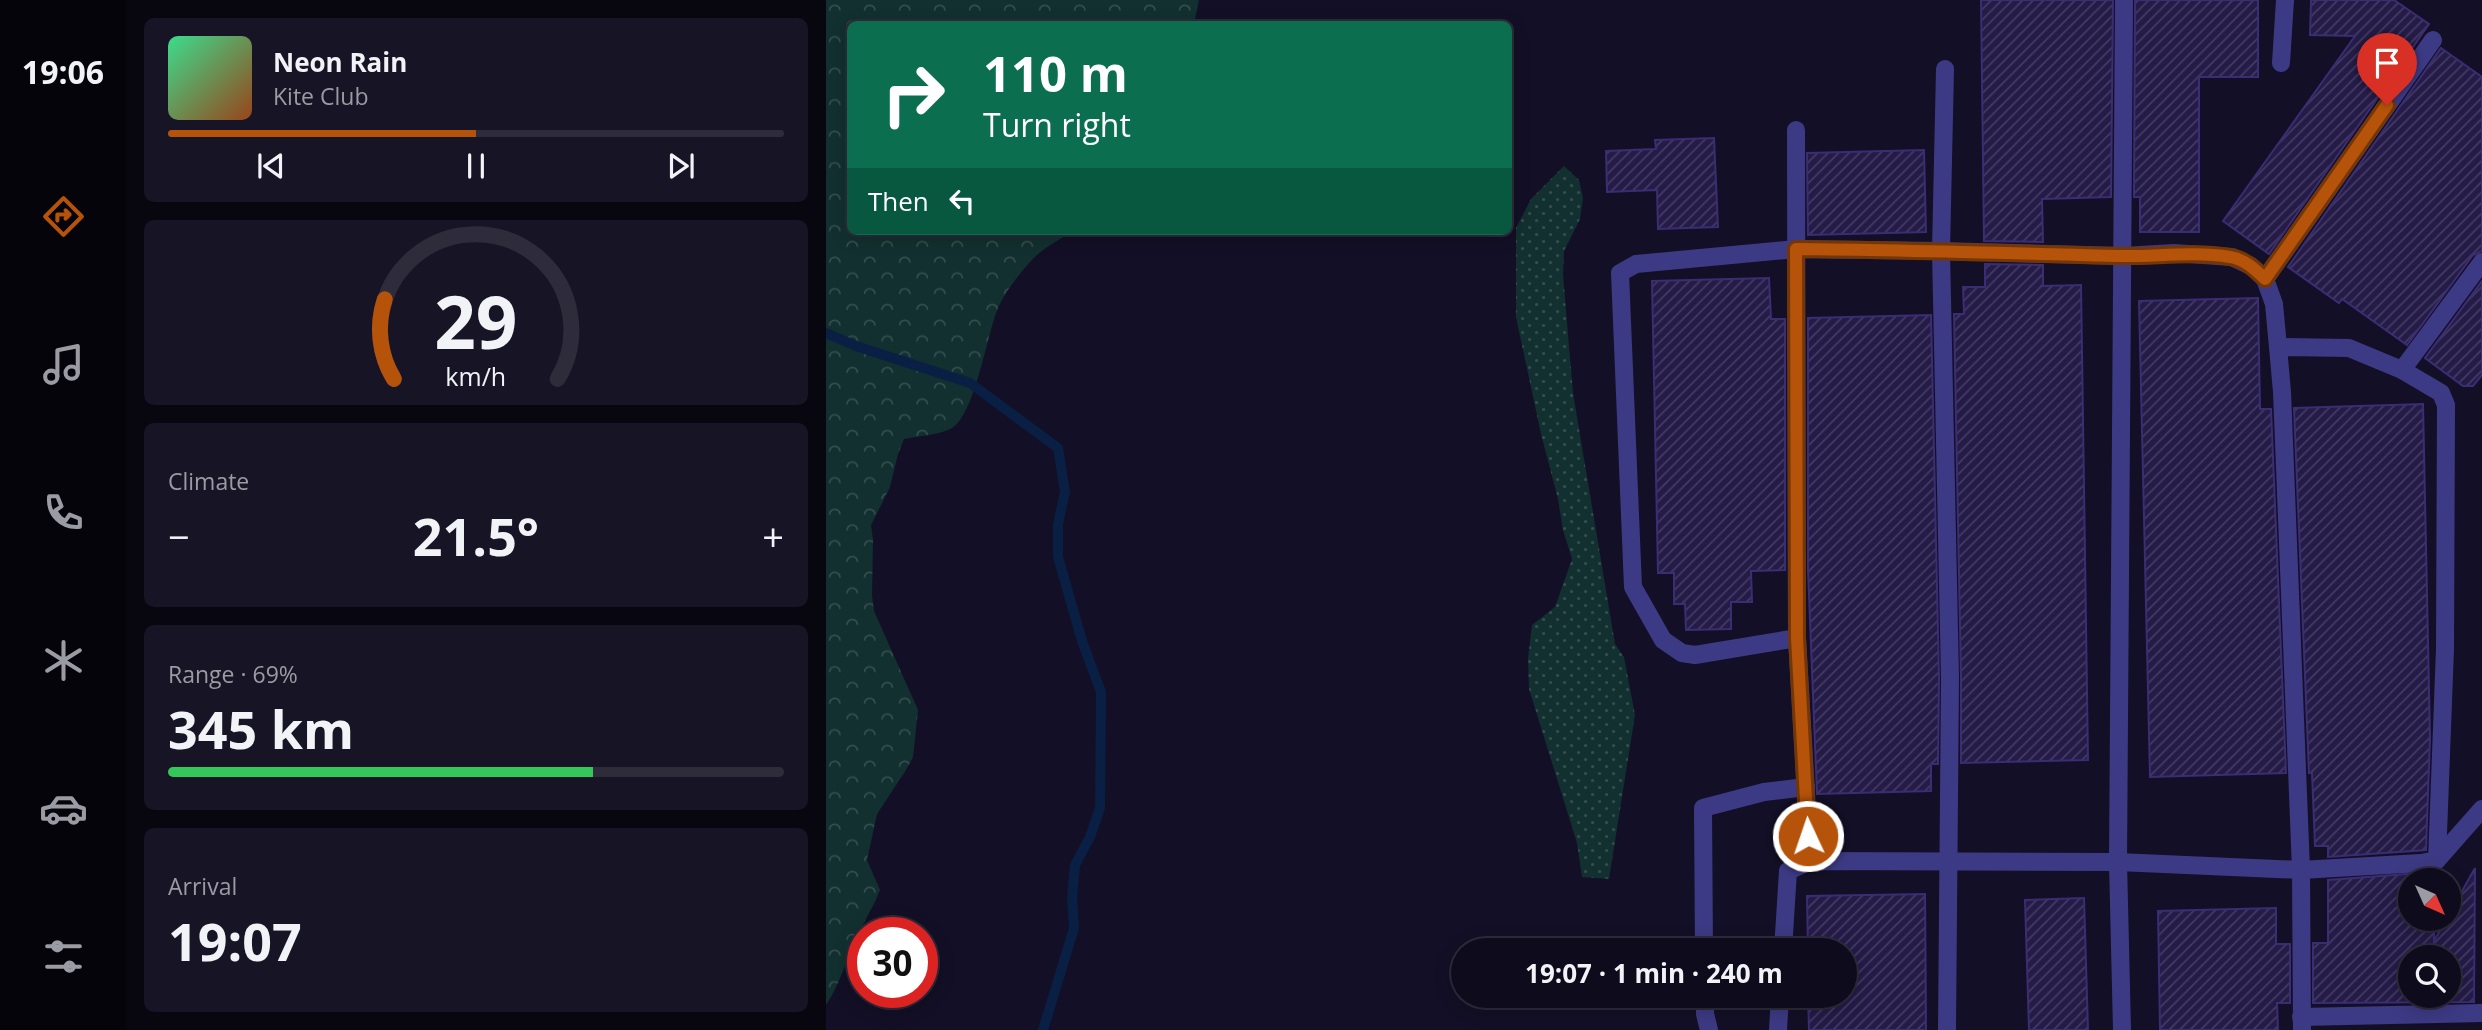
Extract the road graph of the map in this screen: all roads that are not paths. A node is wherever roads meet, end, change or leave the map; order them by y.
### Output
1 (2124, 0) edge
2 (2285, 0) edge
3 (2433, 40) dead end
4 (2281, 63) dead end
5 (1945, 69) dead end
6 (1796, 130) dead end
7 (1796, 249) junction
8 (1941, 251) junction
9 (2123, 256) junction
10 (2482, 262) edge
11 (2265, 279) junction
12 (2278, 347) junction
13 (2402, 370) junction
14 (1797, 638) junction
15 (1806, 787) junction
16 (2482, 809) edge
17 (2437, 860) junction
18 (1810, 861) junction
19 (1949, 861) junction
20 (2118, 862) junction
21 (2301, 870) junction
22 (1704, 938) edge
23 (1784, 938) edge
24 (1705, 1008) edge
25 (1779, 1008) edge
26 (2482, 1013) edge
27 (2302, 1024) edge
28 (1709, 1030) edge
29 (1778, 1030) edge
30 (1947, 1030) edge
31 (2122, 1030) edge

1 - 9 street
2 - 4 street
3 - 11 street
5 - 8 street
6 - 7 street
7 - 8 street
7 - 14 street
7 - 14 street
8 - 9 street
8 - 19 street
9 - 11 street
9 - 20 street
10 - 13 street
11 - 12 street
12 - 13 street
12 - 21 street
13 - 17 street
14 - 15 street
15 - 18 street
15 - 22 street
16 - 17 street
17 - 21 street
18 - 19 street
18 - 23 street
19 - 20 street
19 - 30 street
20 - 21 street
20 - 31 street
21 - 27 street
24 - 28 street
25 - 29 street
26 - 27 street

